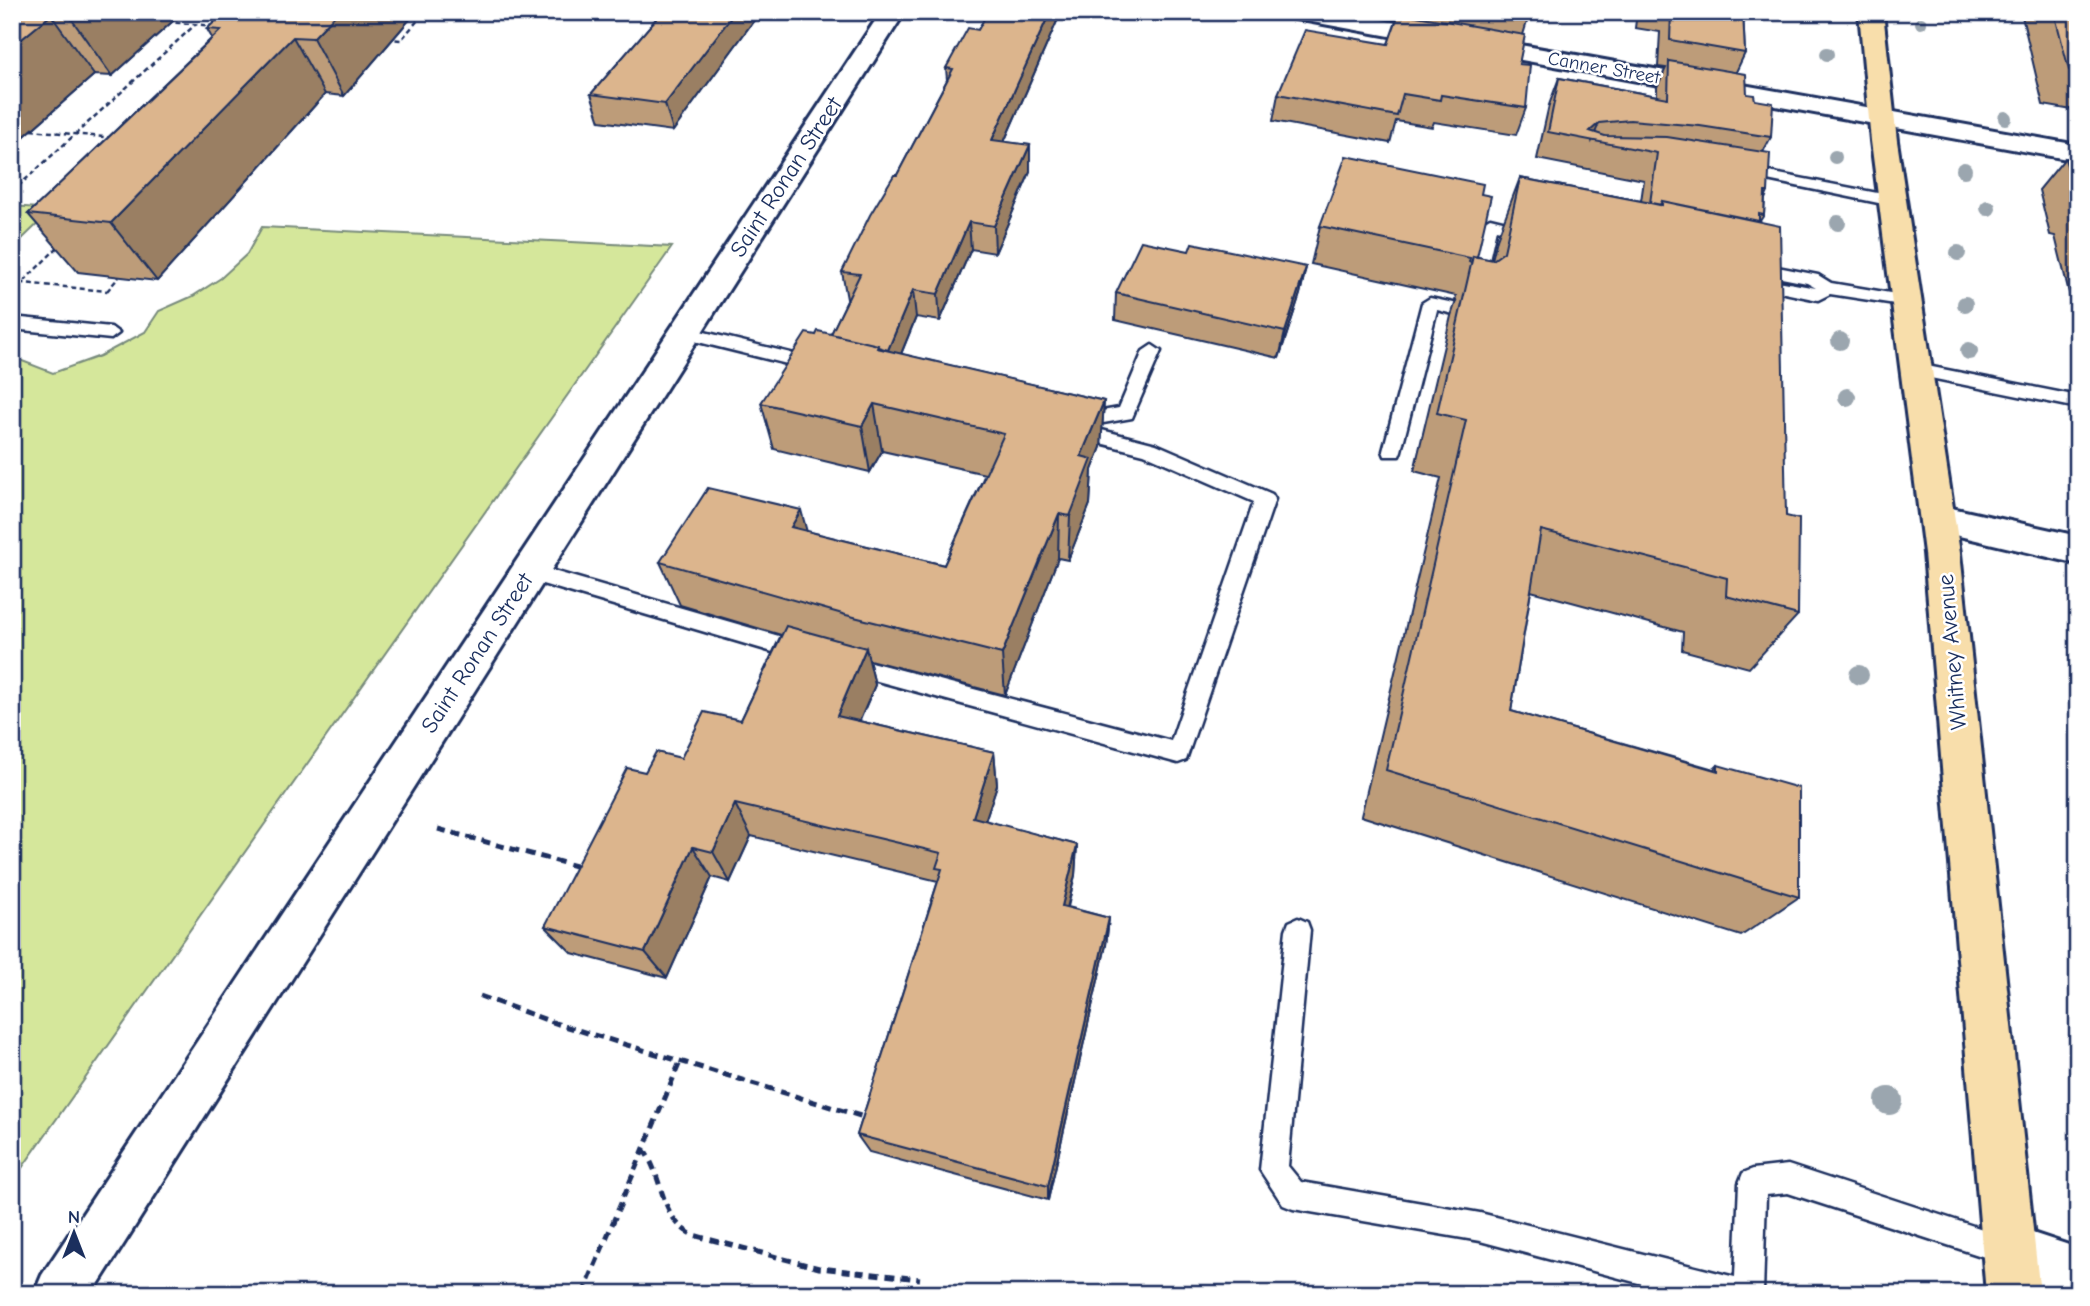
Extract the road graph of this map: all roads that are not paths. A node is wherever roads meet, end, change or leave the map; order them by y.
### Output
1 (893, 12) edge
2 (1296, 12) edge
3 (1871, 12) edge
4 (1356, 17) edge
5 (1881, 118) junction
6 (2078, 153) edge
7 (1732, 169) edge
8 (1893, 201) junction
9 (1544, 235) edge
10 (1735, 263) edge
11 (1742, 279) edge
12 (1827, 288) junction
13 (1908, 301) junction
14 (12, 323) edge
15 (111, 333) dead end
16 (684, 333) junction
17 (1152, 351) dead end
18 (1917, 370) junction
19 (839, 372) edge
20 (2078, 402) edge
21 (1392, 451) dead end
22 (1938, 518) junction
23 (2078, 550) edge
24 (529, 572) junction
25 (1298, 930) dead end
26 (2011, 1272) edge
27 (2078, 1274) edge
28 (61, 1294) edge

1 - 16 street, Saint Ronan Street
2 - 4 street, Canner Street
3 - 5 main road, Whitney Avenue
4 - 5 street, Canner Street
5 - 6 street, Canner Street
5 - 8 main road, Whitney Avenue
7 - 8 lane
8 - 13 main road, Whitney Avenue
9 - 21 lane
10 - 12 lane
11 - 12 lane
12 - 13 lane
13 - 18 main road, Whitney Avenue
14 - 15 lane
16 - 19 lane
16 - 24 street, Saint Ronan Street
17 - 24 lane
18 - 20 lane
18 - 22 main road, Whitney Avenue
22 - 23 street
22 - 26 main road, Whitney Avenue
24 - 28 street, Saint Ronan Street
25 - 26 lane
26 - 27 street

